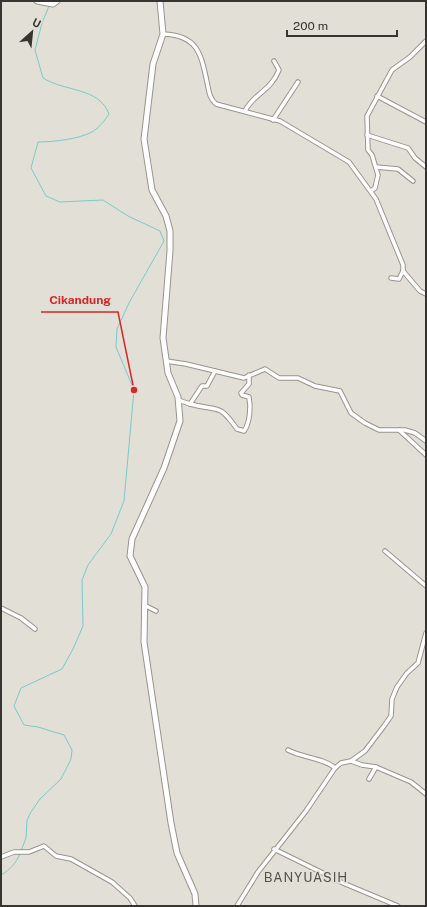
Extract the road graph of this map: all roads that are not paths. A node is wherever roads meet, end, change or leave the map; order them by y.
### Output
1 (37, 1) edge
2 (160, 1) edge
3 (55, 2) edge
4 (163, 34) junction
5 (426, 41) edge
6 (274, 61) dead end
7 (298, 82) dead end
8 (377, 96) junction
9 (245, 111) junction
10 (273, 120) junction
11 (426, 122) edge
12 (367, 135) junction
13 (376, 167) junction
14 (426, 167) edge
15 (414, 181) dead end
16 (371, 191) junction
17 (402, 271) junction
18 (391, 278) dead end
19 (426, 294) edge
20 (166, 362) junction
21 (215, 371) junction
22 (249, 375) junction
23 (178, 400) junction
24 (190, 404) junction
25 (399, 430) junction
26 (426, 440) edge
27 (426, 455) edge
28 (385, 551) dead end
29 (426, 586) edge
30 (144, 605) junction
31 (1, 608) edge
32 (156, 611) dead end
33 (35, 629) dead end
34 (426, 633) edge
35 (288, 750) dead end
36 (351, 760) junction
37 (376, 766) junction
38 (335, 768) junction
39 (369, 779) dead end
40 (426, 794) edge
41 (274, 849) junction
42 (1, 857) edge
43 (135, 906) edge
44 (196, 906) edge
45 (237, 906) edge
46 (398, 906) edge

1 - 3 street
2 - 4 street
4 - 9 street
4 - 20 street
5 - 8 street
6 - 9 street
7 - 10 street
8 - 11 street
8 - 12 street
9 - 10 street
10 - 16 street
12 - 13 street
12 - 14 street
13 - 15 street
13 - 16 street
16 - 17 street
17 - 18 street
17 - 19 street
20 - 21 street
20 - 23 street
21 - 22 street
21 - 24 street
22 - 24 street
22 - 25 street
23 - 24 street
23 - 30 street
25 - 26 street
25 - 27 street
28 - 29 street
30 - 32 street
30 - 44 street
31 - 33 street
34 - 36 street
35 - 38 street
36 - 37 street
36 - 38 street
37 - 39 street
37 - 40 street
38 - 41 street
41 - 45 street
41 - 46 street
42 - 43 street

